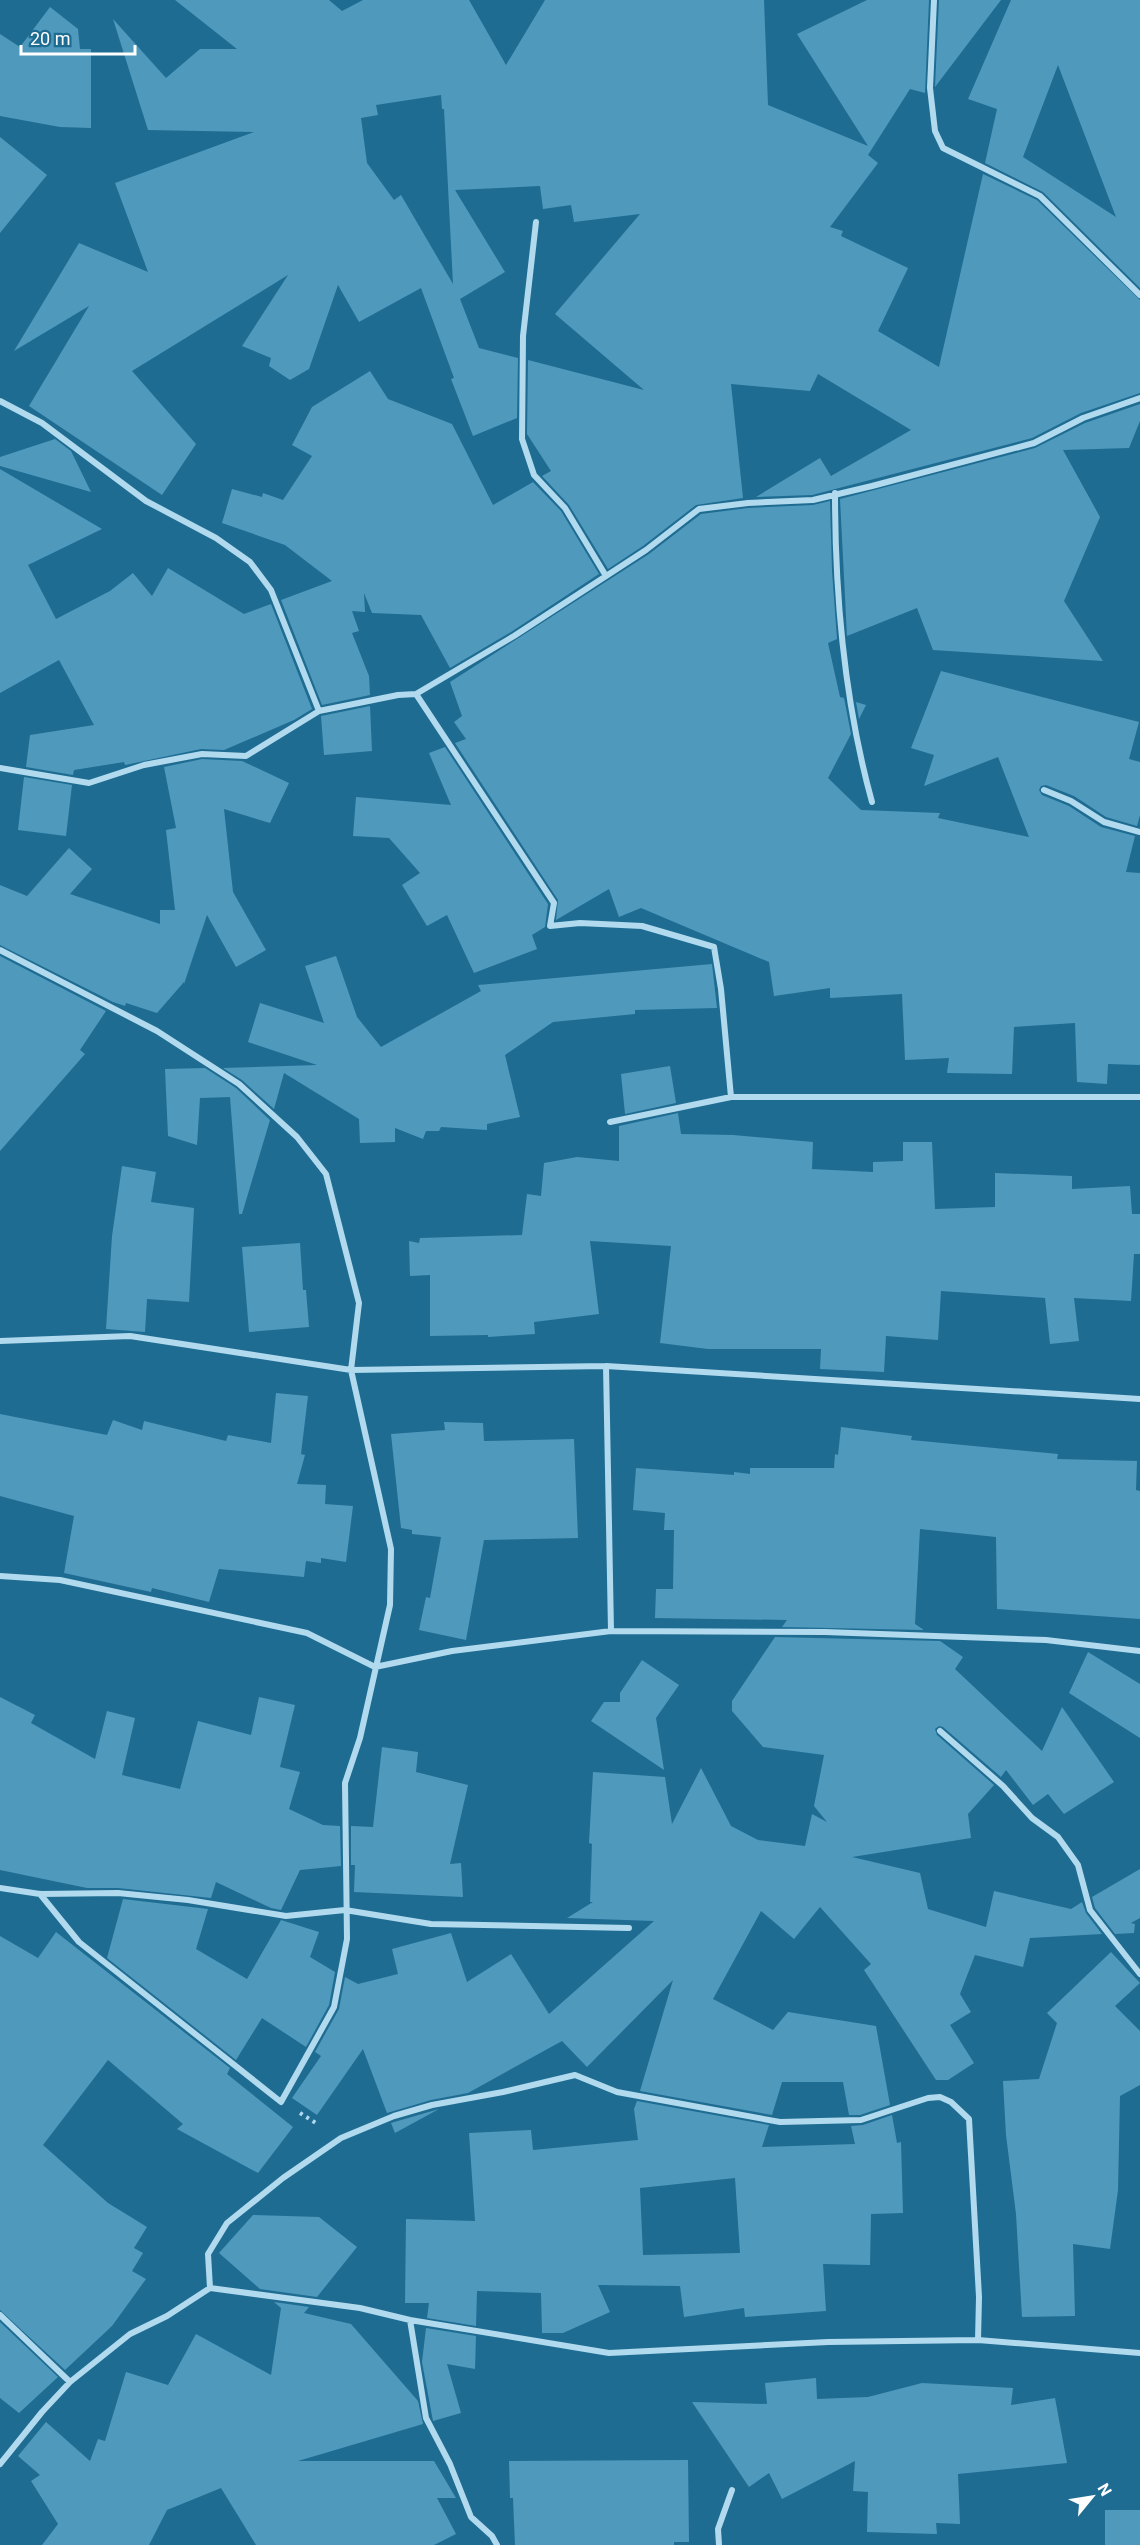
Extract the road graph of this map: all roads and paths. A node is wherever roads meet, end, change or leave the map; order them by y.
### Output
1 (934, 0) edge
2 (536, 222) dead end
3 (1140, 295) edge
4 (1140, 398) edge
5 (0, 401) edge
6 (835, 493) junction
7 (606, 576) junction
8 (417, 694) junction
9 (319, 711) junction
10 (0, 768) edge
11 (1044, 790) dead end
12 (872, 802) dead end
13 (1140, 832) edge
14 (0, 950) edge
15 (731, 1097) junction
16 (1140, 1097) edge
17 (610, 1122) dead end
18 (0, 1341) edge
19 (606, 1366) junction
20 (351, 1370) junction
21 (1140, 1399) edge
22 (0, 1576) edge
23 (611, 1631) junction
24 (1140, 1651) edge
25 (375, 1666) junction
26 (940, 1731) dead end
27 (0, 1888) edge
28 (40, 1894) junction
29 (345, 1910) junction
30 (628, 1928) dead end
31 (1140, 1974) edge
32 (281, 2102) junction
33 (341, 2138) junction
34 (210, 2288) junction
35 (0, 2316) edge
36 (410, 2320) junction
37 (978, 2340) junction
38 (1140, 2353) edge
39 (70, 2382) junction
40 (0, 2464) edge
41 (732, 2490) dead end
42 (497, 2545) edge
43 (719, 2545) edge

1 - 3 street
2 - 7 street
4 - 6 street
5 - 9 street
6 - 7 street
6 - 12 street
7 - 8 street
8 - 9 street
8 - 15 street
9 - 10 street
11 - 13 street
14 - 20 street
15 - 16 street
15 - 17 street
18 - 20 street
19 - 20 street
19 - 21 street
19 - 23 street
20 - 25 street
22 - 25 street
23 - 24 street
23 - 25 street
25 - 29 street
26 - 31 street
27 - 28 street
28 - 29 street
28 - 32 street
29 - 30 street
29 - 32 street
32 - 33 path
33 - 34 street
33 - 37 street
34 - 36 street
34 - 39 street
35 - 39 street
36 - 37 street
36 - 42 street
37 - 38 street
39 - 40 street
41 - 43 street

